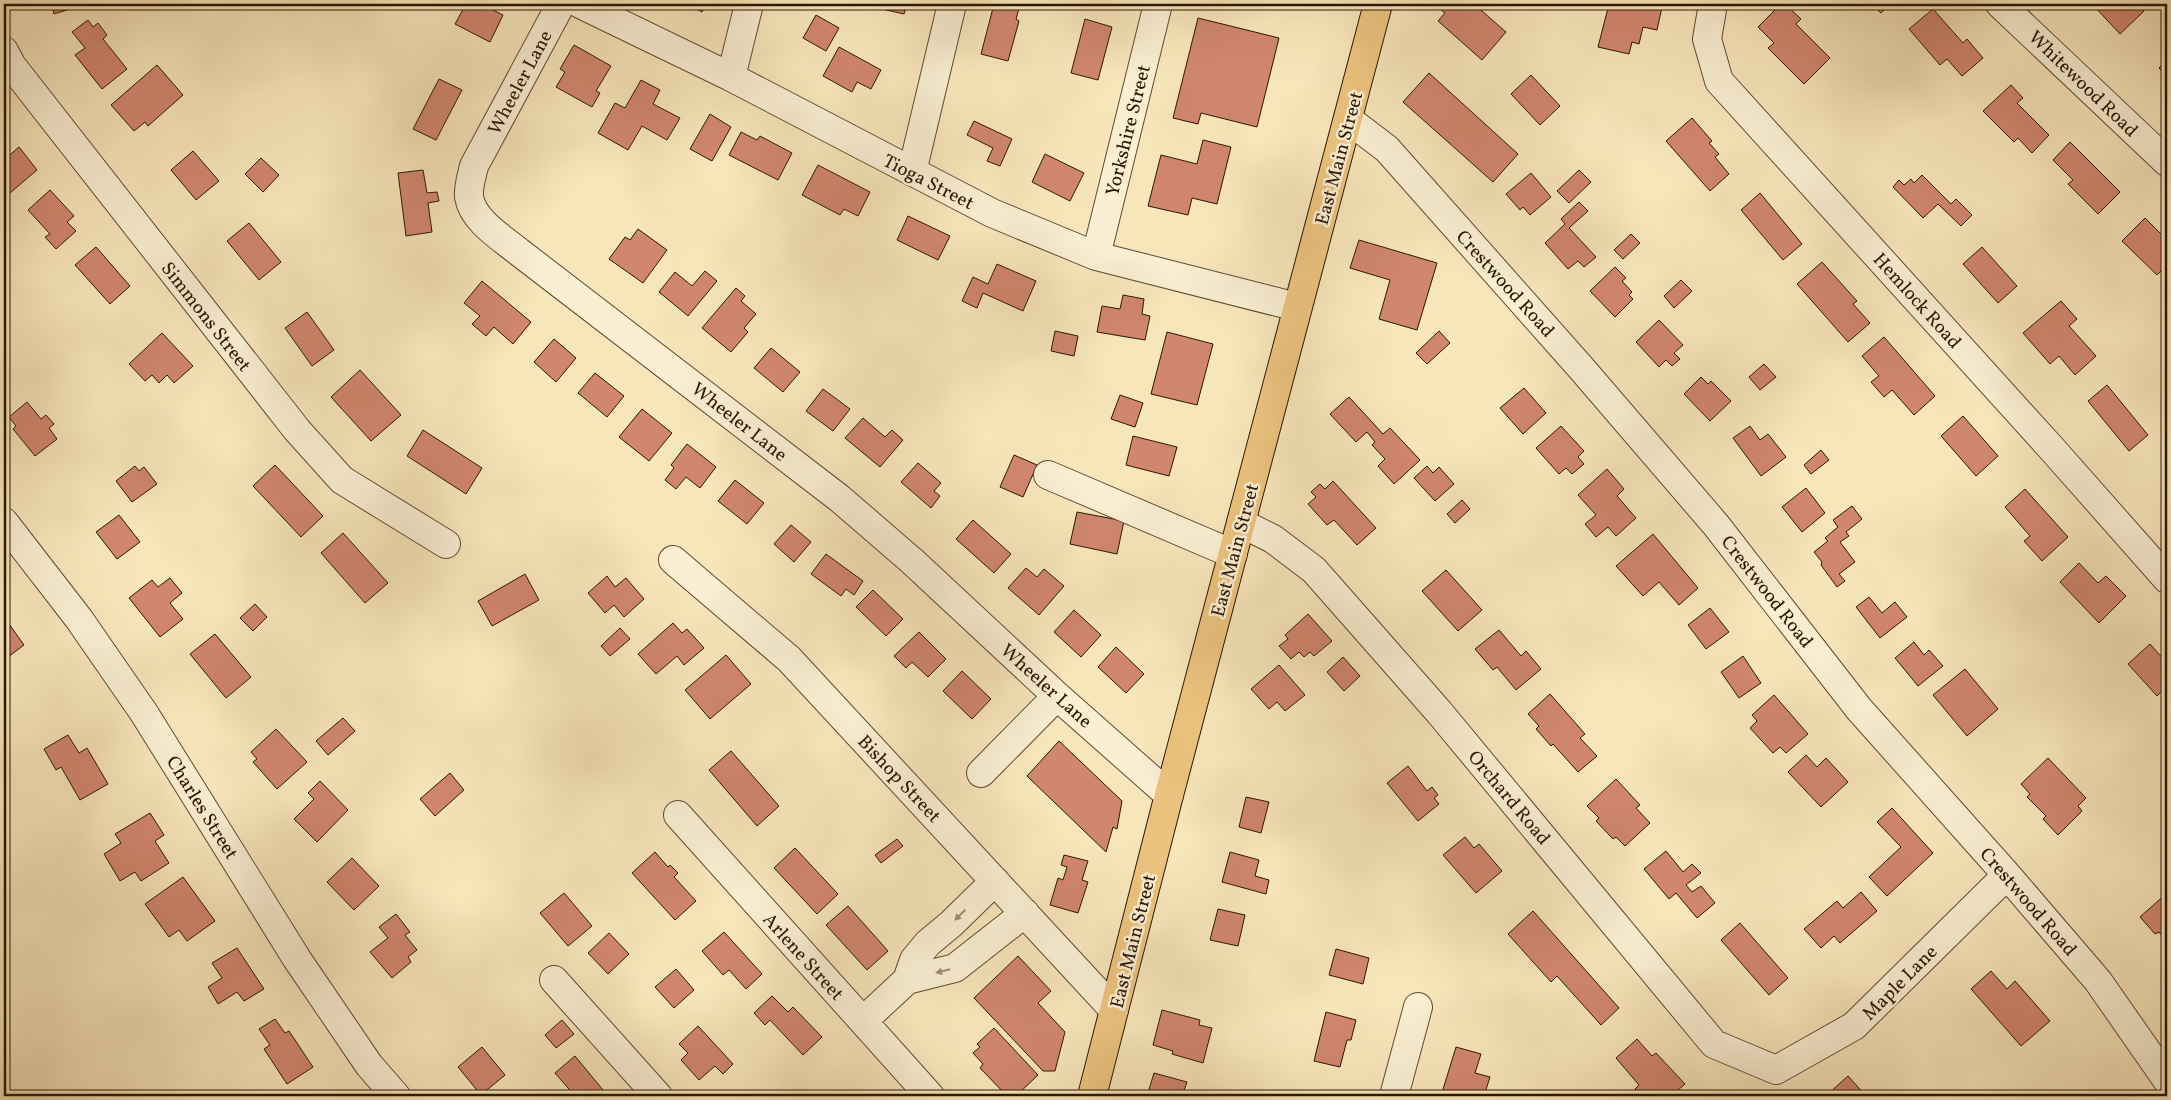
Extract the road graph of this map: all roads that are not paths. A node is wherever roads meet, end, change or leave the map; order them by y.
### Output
1 (561, 4) edge
2 (580, 4) edge
3 (749, 4) edge
4 (952, 4) edge
5 (1158, 4) edge
6 (1378, 4) edge
7 (1713, 4) edge
8 (2000, 4) edge
9 (4, 50) edge
10 (731, 77) junction
11 (1349, 120) junction
12 (2167, 162) edge
13 (912, 172) junction
14 (1096, 256) junction
15 (1297, 308) junction
16 (1048, 475) dead end
17 (4, 522) edge
18 (1241, 523) junction
19 (446, 544) dead end
20 (1233, 554) junction
21 (674, 560) dead end
22 (2167, 579) edge
23 (1057, 696) junction
24 (981, 773) dead end
25 (1169, 795) junction
26 (678, 815) dead end
27 (2008, 875) junction
28 (995, 881) junction
29 (1025, 913) junction
30 (554, 980) dead end
31 (907, 980) junction
32 (1418, 1007) dead end
33 (1114, 1010) junction
34 (863, 1021) junction
35 (1776, 1070) joint
36 (2167, 1080) edge
37 (396, 1096) edge
38 (658, 1096) edge
39 (930, 1096) edge
40 (1092, 1096) edge
41 (1394, 1096) edge

1 - 23 street, Wheeler Lane
2 - 10 street, Tioga Street
3 - 10 street
4 - 13 street
5 - 14 street, Yorkshire Street
6 - 11 highway, East Main Street
7 - 22 street, Hemlock Road
8 - 12 street, Whitewood Road
9 - 19 street, Simmons Street
10 - 13 street, Tioga Street
11 - 15 highway, East Main Street
11 - 27 street, Crestwood Road
13 - 14 street, Tioga Street
14 - 15 street, Tioga Street
15 - 18 highway, East Main Street
16 - 20 street
17 - 37 street, Charles Street
18 - 20 highway, East Main Street
18 - 35 street, Orchard Road
20 - 25 highway, East Main Street
21 - 28 street, Bishop Street
23 - 24 street
23 - 25 street, Wheeler Lane
25 - 33 highway, East Main Street
26 - 34 street, Arlene Street
27 - 35 street, Maple Lane
27 - 36 street, Crestwood Road
28 - 29 street, Bishop Street
28 -> 31 street
29 -> 31 street
29 - 33 street, Bishop Street
30 - 38 street
31 - 34 street
32 - 41 street
33 - 40 highway, East Main Street
34 - 39 street, Arlene Street

